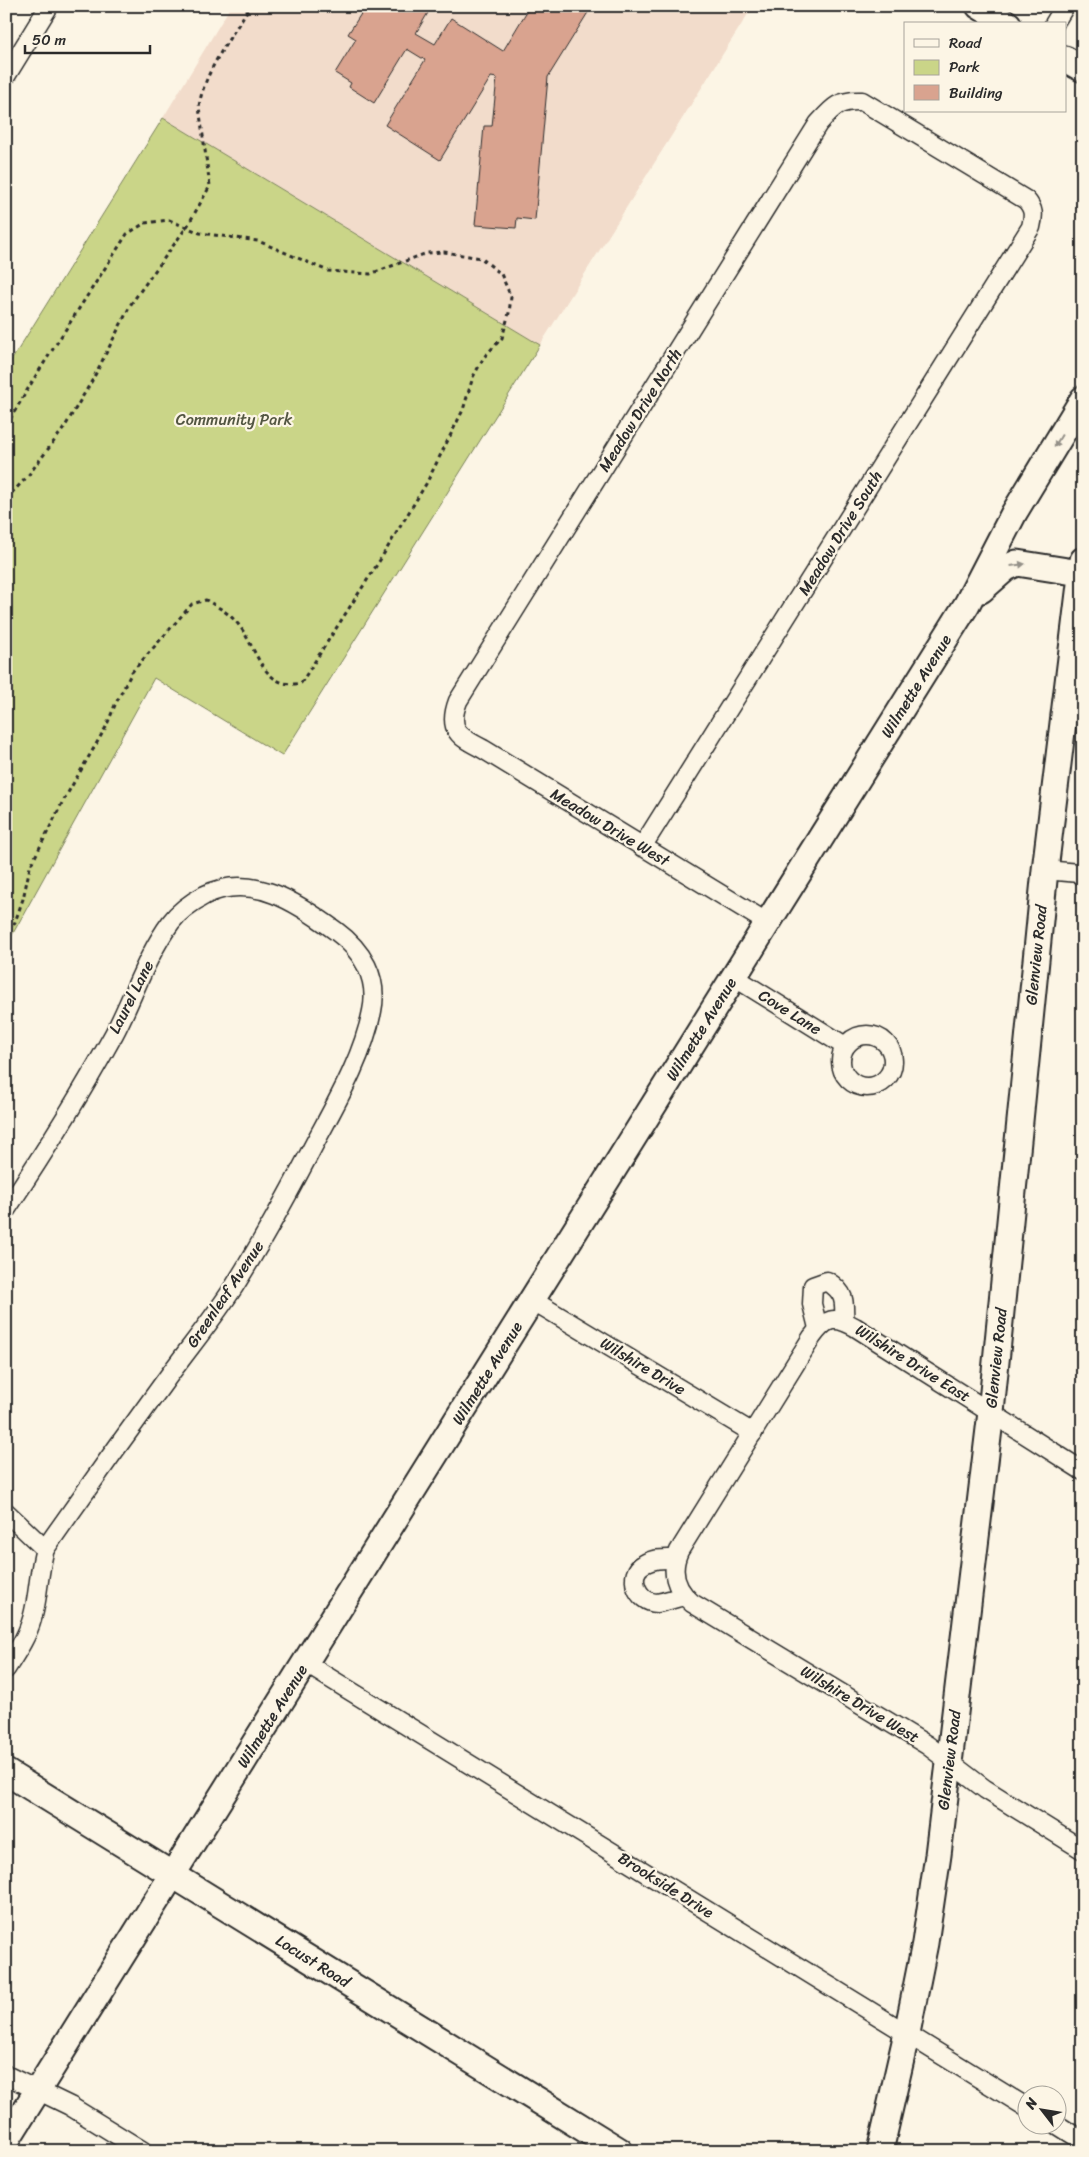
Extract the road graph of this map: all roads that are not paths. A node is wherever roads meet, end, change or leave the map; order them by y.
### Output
1 (49, 6) edge
2 (979, 6) edge
3 (1065, 6) edge
4 (1005, 22) edge
5 (1055, 22) edge
6 (1066, 60) edge
7 (1083, 69) edge
8 (6, 76) edge
9 (1034, 216) joint
10 (1083, 399) edge
11 (1081, 566) edge
12 (967, 604) junction
13 (455, 728) joint
14 (642, 847) junction
15 (1045, 870) junction
16 (1083, 876) edge
17 (315, 916) joint
18 (768, 923) junction
19 (734, 977) junction
20 (845, 1046) dead end
21 (6, 1210) edge
22 (532, 1300) junction
23 (844, 1321) junction
24 (818, 1328) junction
25 (991, 1412) junction
26 (753, 1432) junction
27 (1083, 1471) edge
28 (6, 1512) edge
29 (45, 1549) junction
30 (675, 1559) junction
31 (684, 1596) junction
32 (305, 1663) junction
33 (6, 1669) edge
34 (949, 1761) junction
35 (6, 1772) edge
36 (1083, 1850) edge
37 (173, 1875) junction
38 (907, 2033) junction
39 (6, 2075) edge
40 (38, 2090) junction
41 (1016, 2101) edge
42 (1066, 2130) edge
43 (6, 2141) edge
44 (1083, 2141) edge
45 (143, 2151) edge
46 (620, 2151) edge
47 (880, 2151) edge

1 - 8 street
2 - 4 street
3 - 5 street
6 - 7 street
9 - 13 street, Meadow Drive North
9 - 14 street, Meadow Drive South
10 -> 12 street, Wilmette Avenue
12 -> 11 street, Wilmette Avenue
11 - 15 street, Glenview Road
12 - 18 street, Wilmette Avenue
13 - 14 street, Meadow Drive West
14 - 18 street, Meadow Drive West
15 - 16 street
15 - 25 street, Glenview Road
17 - 21 street, Laurel Lane
17 - 29 street, Greenleaf Avenue
18 - 19 street, Wilmette Avenue
19 - 20 street, Cove Lane
19 - 22 street, Wilmette Avenue
22 - 26 street, Wilshire Drive
22 - 32 street, Wilmette Avenue
23 - 24 street, Wilshire Drive East
23 - 24 street, Wilshire Drive East
23 - 25 street, Wilshire Drive East
24 - 26 street
25 - 27 street, Wilshire Drive East
25 - 34 street, Glenview Road
26 - 30 street
28 - 29 street
29 - 33 street, Greenleaf Avenue
30 - 31 street
30 - 31 street
31 - 34 street, Wilshire Drive West
32 - 37 street, Wilmette Avenue
32 - 38 street, Brookside Drive
34 - 36 street, Wilshire Drive West
34 - 38 street, Glenview Road
35 - 37 street, Locust Road
37 - 40 street, Wilmette Avenue
37 - 46 street, Locust Road
38 - 41 street, Brookside Drive
38 - 47 street, Glenview Road
39 - 40 street
40 - 43 street, Wilmette Avenue
40 - 45 street
42 - 44 street

